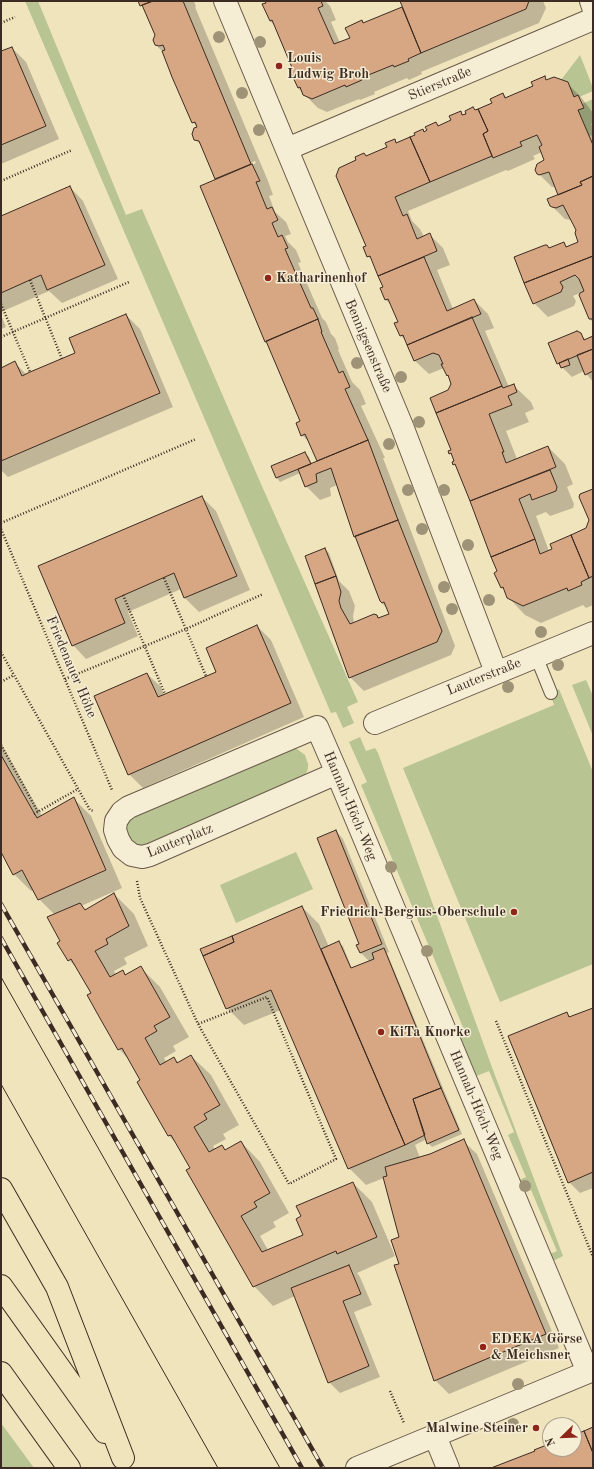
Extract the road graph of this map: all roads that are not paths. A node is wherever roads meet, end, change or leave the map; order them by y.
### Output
1 (225, 1) edge
2 (590, 1) edge
3 (593, 7) edge
4 (593, 19) edge
5 (286, 149) junction
6 (593, 633) edge
7 (536, 656) junction
8 (496, 672) junction
9 (551, 693) dead end
10 (375, 722) dead end
11 (336, 773) junction
12 (119, 816) joint
13 (1, 1188) edge
14 (1, 1286) edge
15 (591, 1371) edge
16 (1, 1373) edge
17 (435, 1436) junction
18 (126, 1463) edge
19 (69, 1468) edge
20 (357, 1468) edge
21 (448, 1468) edge

1 - 5 street, Bennigsenstraße
2 - 3 street
4 - 5 street, Stierstraße
5 - 8 street, Bennigsenstraße
6 - 7 street, Lauterstraße
7 - 8 street, Lauterstraße
7 - 9 lane
8 - 10 street, Lauterstraße
11 - 12 street, Lauterplatz
11 - 12 street, Hannah-Höch-Weg
11 - 15 street, Hannah-Höch-Weg
13 - 18 highway
14 - 18 highway
15 - 17 street
16 - 19 highway
17 - 20 street
17 - 21 street

